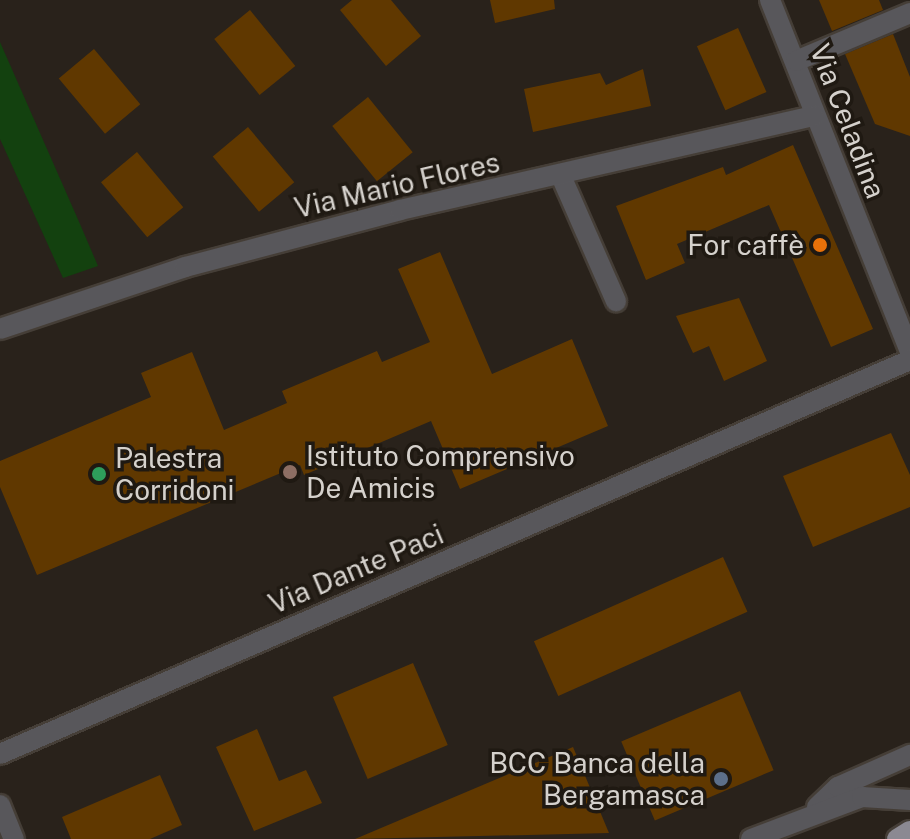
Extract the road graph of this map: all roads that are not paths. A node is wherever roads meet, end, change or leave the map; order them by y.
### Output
1 (770, 0) edge
2 (910, 13) edge
3 (796, 61) junction
4 (813, 116) junction
5 (561, 176) junction
6 (616, 301) dead end
7 (0, 329) edge
8 (910, 352) edge
9 (910, 360) edge
10 (0, 754) edge
11 (910, 755) edge
12 (910, 800) edge
13 (0, 805) edge
14 (810, 815) junction
15 (910, 831) edge
16 (14, 839) edge
17 (751, 839) edge
18 (897, 839) edge

1 - 3 street, Via Celadina
2 - 3 street
3 - 4 street, Via Celadina
4 - 5 street, Via Mario Flores
4 - 8 street, Via Celadina
5 - 6 street
5 - 7 street, Via Mario Flores
9 - 10 street, Via Dante Paci
11 - 14 street
12 - 14 street
13 - 16 street
14 - 17 street
15 - 18 main road

